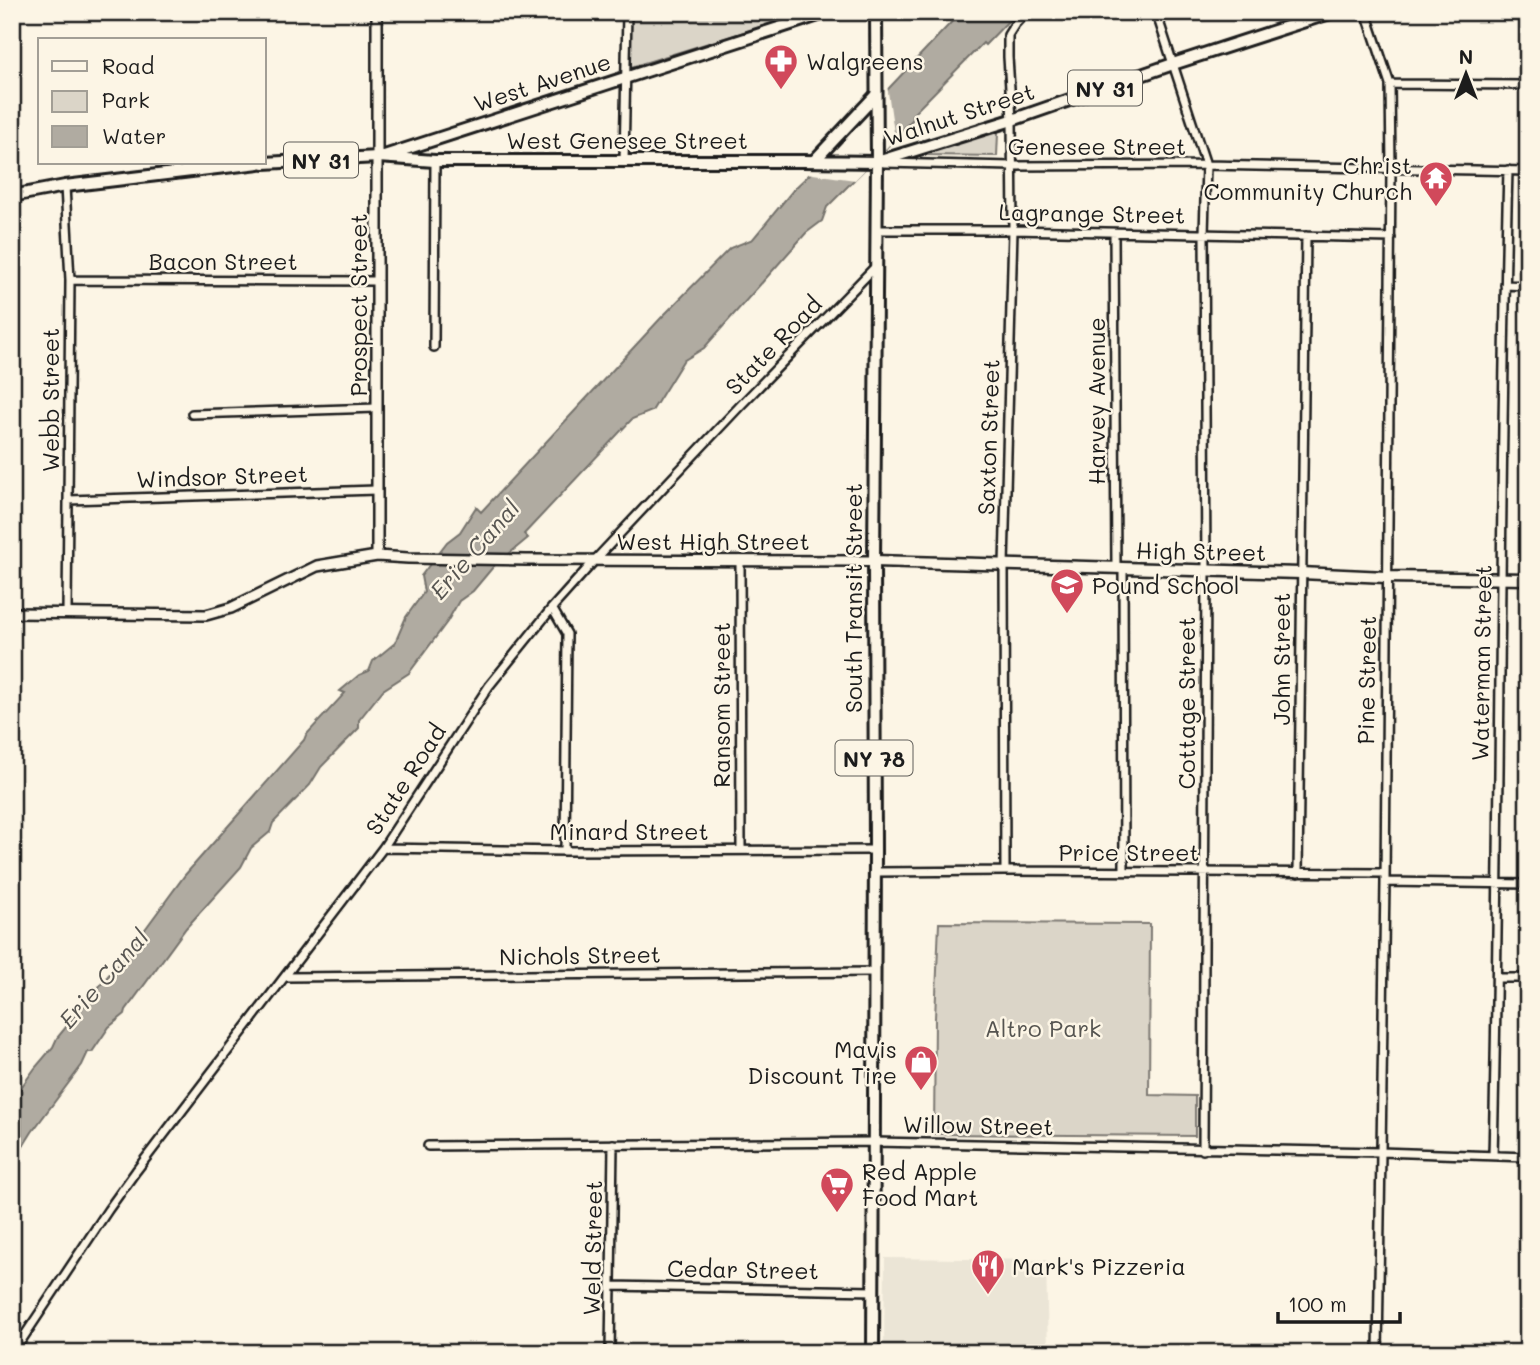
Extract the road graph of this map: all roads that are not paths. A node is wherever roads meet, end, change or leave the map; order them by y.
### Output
1 (377, 12) edge
2 (627, 12) edge
3 (828, 12) edge
4 (876, 12) edge
5 (1027, 12) edge
6 (1156, 12) edge
7 (1333, 12) edge
8 (1366, 12) edge
9 (1173, 64) junction
10 (626, 77) junction
11 (1390, 84) junction
12 (1528, 85) edge
13 (877, 89) junction
14 (1012, 120) junction
15 (378, 157) junction
16 (436, 160) junction
17 (809, 161) junction
18 (875, 161) junction
19 (624, 162) junction
20 (266, 163) edge
21 (253, 164) edge
22 (1206, 165) junction
23 (1012, 166) junction
24 (1391, 168) junction
25 (1508, 170) junction
26 (1528, 171) edge
27 (65, 186) junction
28 (12, 196) edge
29 (877, 230) junction
30 (1013, 230) junction
31 (1114, 233) junction
32 (1204, 234) junction
33 (1306, 236) junction
34 (1391, 238) junction
35 (877, 266) junction
36 (70, 280) junction
37 (376, 281) junction
38 (1505, 285) junction
39 (1528, 286) edge
40 (434, 347) dead end
41 (377, 408) junction
42 (192, 414) dead end
43 (376, 491) junction
44 (68, 500) junction
45 (377, 555) junction
46 (595, 560) junction
47 (740, 560) junction
48 (873, 561) junction
49 (1004, 565) junction
50 (1120, 568) junction
51 (1206, 571) junction
52 (1301, 573) junction
53 (1386, 577) junction
54 (1501, 578) junction
55 (1528, 579) edge
56 (552, 608) junction
57 (12, 613) edge
58 (68, 614) junction
59 (383, 849) junction
60 (741, 850) junction
61 (875, 850) junction
62 (565, 852) junction
63 (1005, 871) junction
64 (1124, 871) junction
65 (875, 872) junction
66 (1204, 872) junction
67 (1298, 873) junction
68 (1384, 873) junction
69 (1385, 882) junction
70 (1498, 883) junction
71 (1528, 884) edge
72 (874, 972) junction
73 (286, 977) junction
74 (1497, 978) junction
75 (1528, 978) edge
76 (874, 1142) junction
77 (613, 1144) junction
78 (428, 1146) dead end
79 (1203, 1150) junction
80 (1380, 1152) junction
81 (1493, 1156) junction
82 (1528, 1157) edge
83 (611, 1286) junction
84 (873, 1291) junction
85 (13, 1353) edge
86 (610, 1353) edge
87 (873, 1353) edge
88 (1378, 1353) edge

1 - 15 street, Prospect Street
2 - 10 street
3 - 10 main road, West Avenue
4 - 13 main road, South Transit Street / NY 78
5 - 14 street, Saxton Street
6 - 9 street, Cottage Street
7 - 9 main road, Walnut Street / NY 31
8 - 11 street, Pine Street
9 - 14 main road, Walnut Street / NY 31
9 - 22 street, Cottage Street
10 - 15 main road, West Avenue
10 - 19 street
11 - 12 street
11 - 24 street, Pine Street
13 - 17 main road
13 - 18 main road, South Transit Street / NY 78
14 - 18 main road, Walnut Street / NY 31
14 - 23 street, Saxton Street
15 - 16 main road, West Genesee Street / NY 31
15 - 20 main road, West Avenue / NY 31
15 - 37 street, Prospect Street
16 - 19 main road, West Genesee Street / NY 31
16 - 40 street
17 - 18 main road, West Genesee Street / NY 31
17 - 19 main road, West Genesee Street / NY 31
18 - 23 street, Genesee Street
18 - 29 main road, South Transit Street / NY 78
21 - 27 main road, West Avenue / NY 31
22 - 23 street, Genesee Street
22 - 24 street, Genesee Street
22 - 32 street, Cottage Street
23 - 30 street, Saxton Street
24 - 25 street, Genesee Street
24 - 34 street, Pine Street
25 - 26 street, Genesee Street
25 - 38 street, Waterman Street
27 - 28 main road, West Avenue / NY 31
27 - 36 street, Webb Street
29 - 30 street, Lagrange Street
29 - 35 main road, South Transit Street / NY 78
30 - 31 street, Lagrange Street
30 - 49 street, Saxton Street
31 - 32 street, Lagrange Street
31 - 50 street, Harvey Avenue
32 - 33 street, Lagrange Street
32 - 51 street, Cottage Street
33 - 34 street, Lagrange Street
33 - 52 street, John Street
34 - 53 street, Pine Street
35 - 46 street, State Road
35 - 48 main road, South Transit Street / NY 78
36 - 37 street, Bacon Street
36 - 44 street, Webb Street
37 - 41 street, Prospect Street
38 - 39 street
38 - 54 street, Waterman Street
41 - 42 street
41 - 43 street, Prospect Street
43 - 44 street, Windsor Street
43 - 45 street, Prospect Street
44 - 58 street, Webb Street
45 - 46 street, West High Street
45 - 58 street, West High Street
46 - 47 street, West High Street
46 - 56 street, State Road
47 - 48 street, West High Street
47 - 60 street, Ransom Street
48 - 49 main road, High Street
48 - 61 main road, South Transit Street / NY 78
49 - 50 main road, High Street
49 - 63 street, Saxton Street
50 - 51 main road, High Street
50 - 64 street, Harvey Avenue
51 - 52 main road, High Street
51 - 66 street, Cottage Street
52 - 53 main road, High Street
52 - 67 street, John Street
53 - 54 main road, High Street
53 - 68 street, Pine Street
54 - 55 main road, High Street
54 - 70 street, Waterman Street
56 - 59 street, State Road
56 - 62 street
57 - 58 street, West High Street
59 - 62 street, Minard Street
59 - 73 street, State Road
60 - 61 street, Minard Street
60 - 62 street, Minard Street
61 - 65 main road, South Transit Street / NY 78
63 - 64 street, Price Street
63 - 65 street, Price Street
64 - 66 street, Price Street
65 - 72 main road, South Transit Street / NY 78
66 - 67 street, Price Street
66 - 79 street, Cottage Street
67 - 68 street, Price Street
68 - 69 street, Pine Street
69 - 70 street
69 - 80 street, Pine Street
70 - 71 street
70 - 74 street, Waterman Street
72 - 73 street, Nichols Street
72 - 76 main road, South Transit Street / NY 78
73 - 85 street, State Road
74 - 75 street
74 - 81 street, Waterman Street
76 - 77 street, Willow Street
76 - 79 street, Willow Street
76 - 84 main road, South Transit Street / NY 78
77 - 78 street, Willow Street
77 - 83 street, Weld Street
79 - 80 street, Willow Street
80 - 81 street, Willow Street
80 - 88 street, Pine Street
81 - 82 street, Willow Street
83 - 84 street, Cedar Street
83 - 86 street, Weld Street
84 - 87 main road, South Transit Street / NY 78

